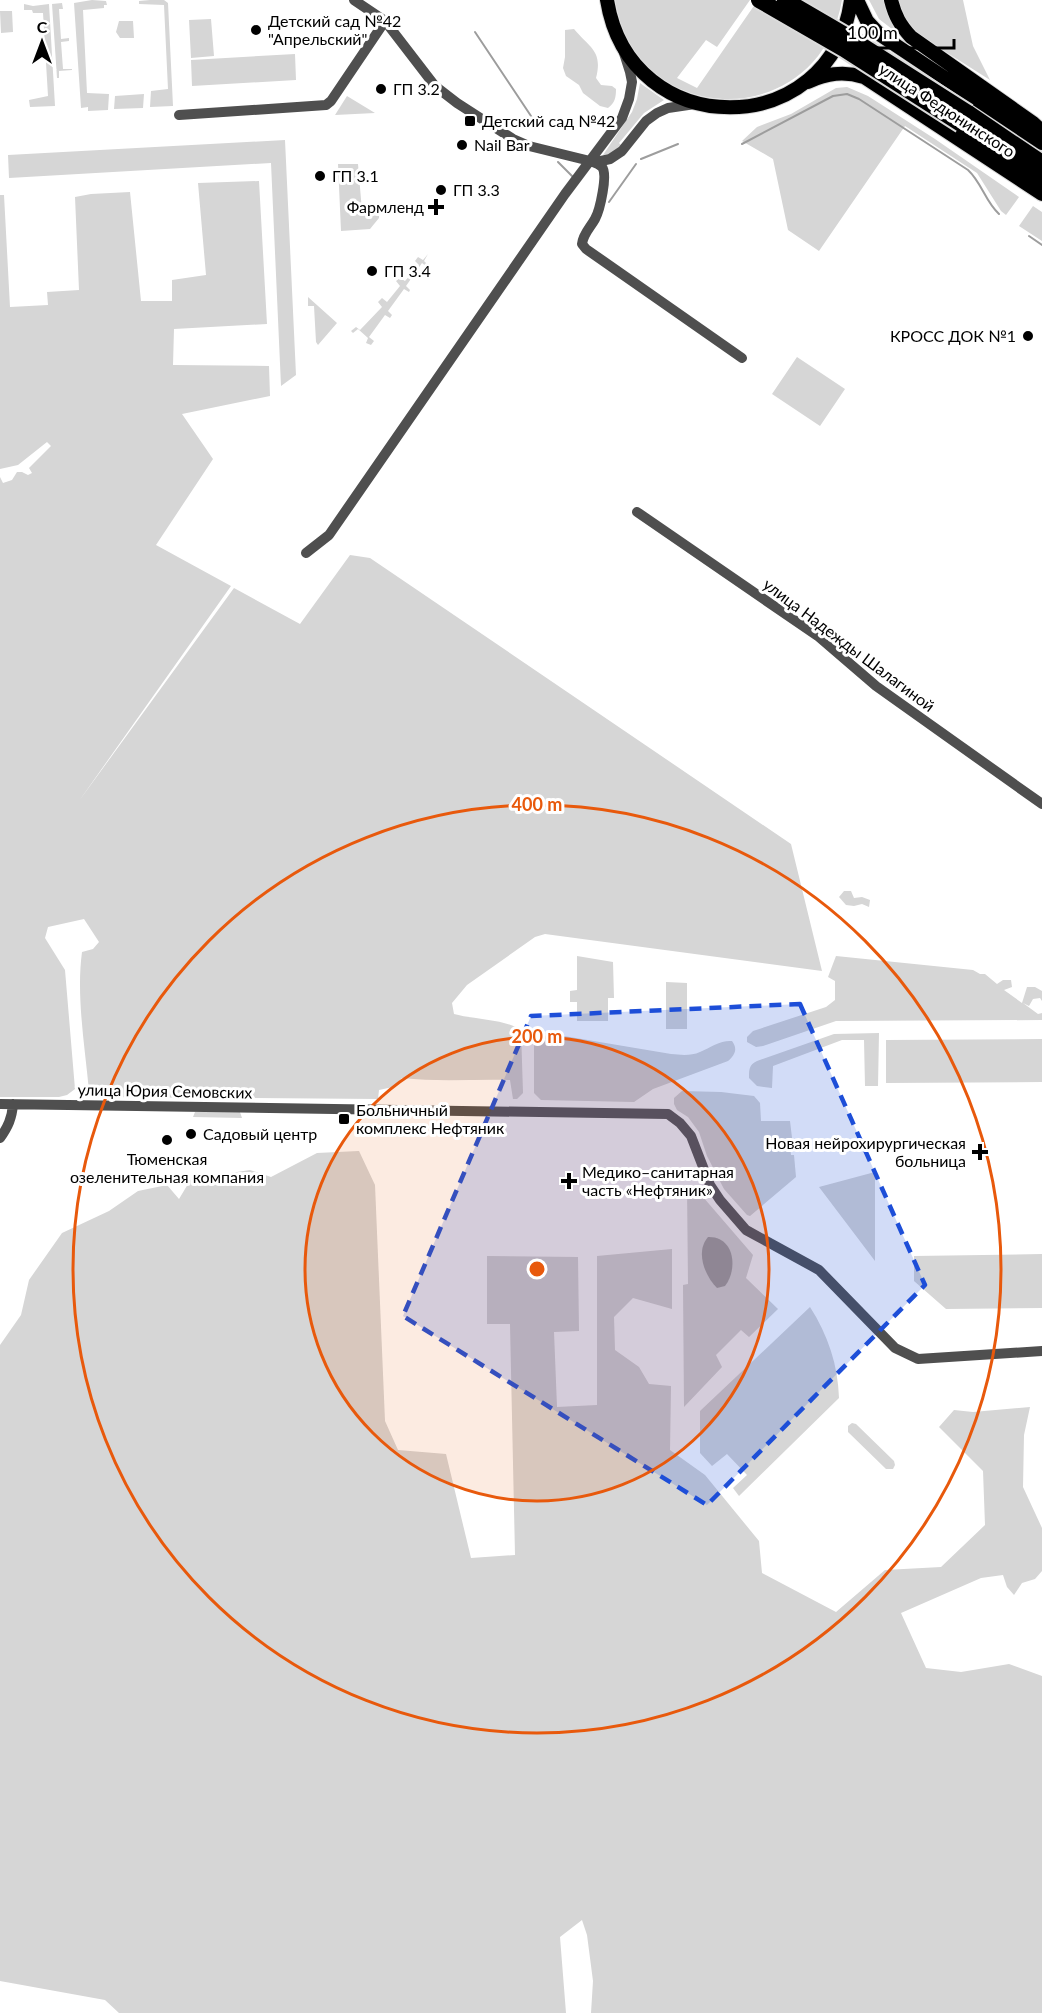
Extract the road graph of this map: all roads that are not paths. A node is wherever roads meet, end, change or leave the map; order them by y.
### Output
1 (354, 0) edge
2 (607, 0) edge
3 (759, 0) edge
4 (785, 0) edge
5 (851, 0) edge
6 (857, 0) edge
7 (891, 0) edge
8 (385, 21) junction
9 (618, 39) junction
10 (793, 90) junction
11 (698, 104) junction
12 (179, 115) dead end
13 (965, 119) junction
14 (1042, 131) edge
15 (1042, 143) edge
16 (590, 161) junction
17 (1042, 163) edge
18 (1042, 178) edge
19 (1042, 195) edge
20 (742, 358) dead end
21 (637, 512) dead end
22 (306, 553) dead end
23 (1042, 804) edge
24 (0, 1104) edge
25 (13, 1104) junction
26 (0, 1138) edge
27 (1042, 1351) edge

1 - 8 street
2 - 9 main road
3 - 13 highway, bridge
4 - 13 highway, bridge
5 - 10 main road
6 - 15 main road, улица Федюнинского
7 - 14 main road
8 - 12 street
8 - 16 street
9 - 11 main road
9 - 16 street
10 - 11 main road
10 - 19 main road, улица Федюнинского
11 - 16 street
13 - 17 highway, улица Федюнинского
13 - 18 highway, улица Федюнинского
16 - 20 street
16 - 22 street
21 - 23 street, улица Надежды Шалагиной
24 - 25 street, улица Юрия Семовских
25 - 26 street
25 - 27 street, улица Юрия Семовских

